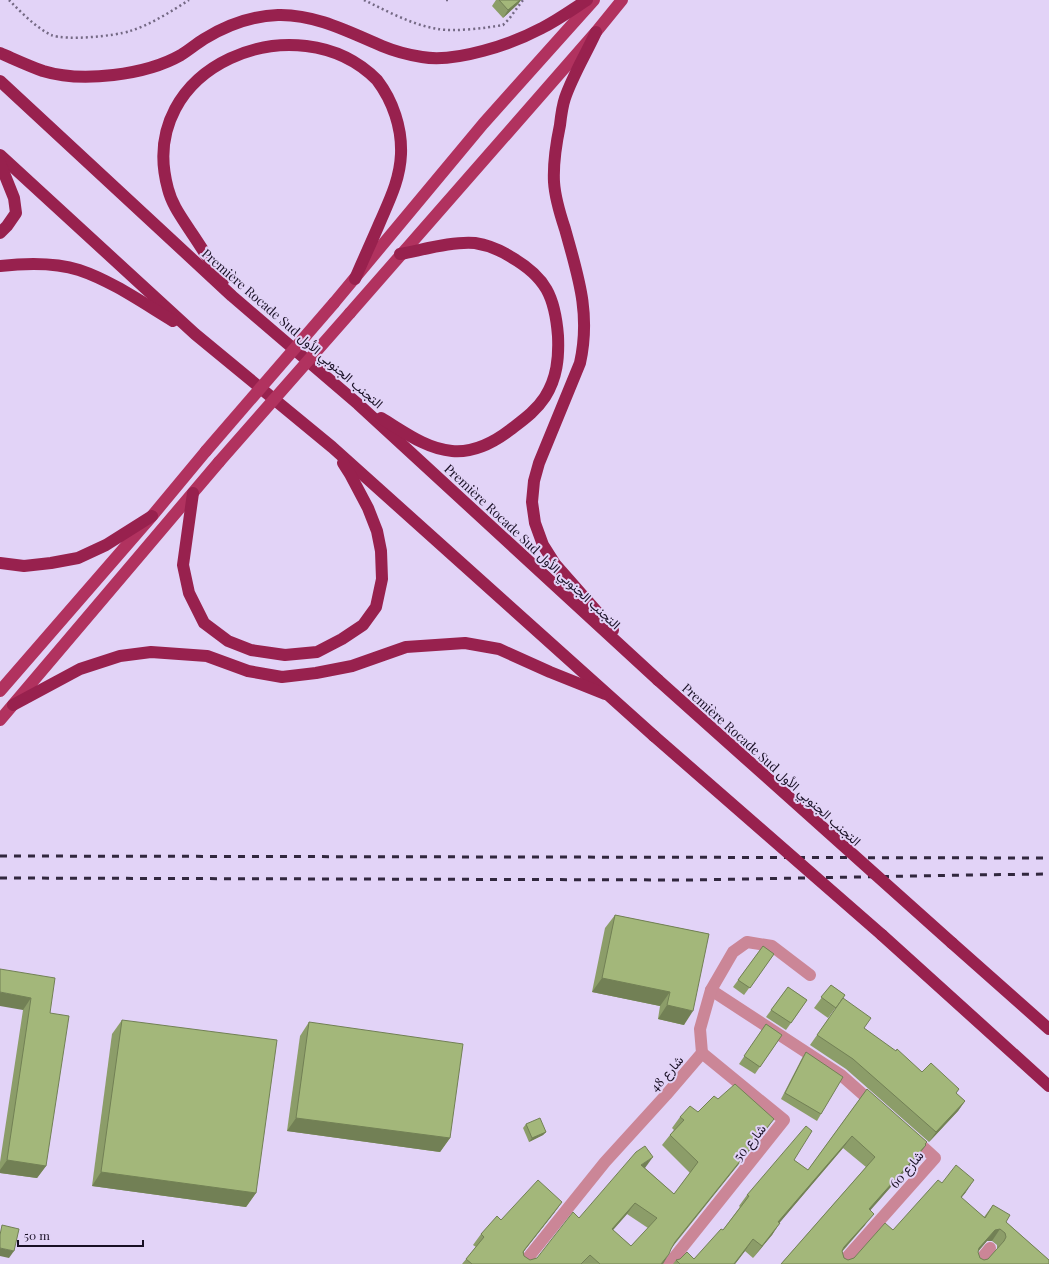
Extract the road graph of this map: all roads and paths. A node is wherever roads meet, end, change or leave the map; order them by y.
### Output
1 (8, 0) edge
2 (189, 0) edge
3 (364, 0) edge
4 (446, 0) edge
5 (451, 0) edge
6 (523, 0) edge
7 (587, 0) edge
8 (594, 0) edge
9 (622, 0) edge
10 (596, 32) junction
11 (297, 34) dead end
12 (274, 35) dead end
13 (0, 52) edge
14 (0, 81) edge
15 (0, 155) edge
16 (0, 164) edge
17 (0, 233) edge
18 (400, 254) junction
19 (0, 266) edge
20 (355, 279) junction
21 (232, 296) junction
22 (195, 334) junction
23 (358, 404) junction
24 (332, 447) junction
25 (193, 492) junction
26 (152, 516) junction
27 (0, 563) edge
28 (658, 680) junction
29 (0, 691) edge
30 (610, 695) junction
31 (12, 705) junction
32 (0, 720) edge
33 (810, 975) dead end
34 (711, 990) junction
35 (1049, 1029) edge
36 (702, 1053) junction
37 (1049, 1086) edge
38 (882, 1111) edge
39 (906, 1132) edge
40 (990, 1248) edge
41 (523, 1264) edge
42 (669, 1264) edge
43 (841, 1264) edge
44 (977, 1264) edge

1 - 2 path
3 - 6 path
4 - 5 path
7 - 13 highway
8 - 20 main road
9 - 10 main road
10 - 18 main road
10 - 28 highway
11 - 20 highway
12 - 21 highway
14 - 21 highway, Première Rocade Sud التجنب الجنوبي الأول
15 - 22 highway
16 - 17 highway
18 - 23 highway
18 - 25 main road, bridge
19 - 22 highway
20 - 26 main road, bridge
21 - 23 highway, Première Rocade Sud التجنب الجنوبي الأول
22 - 24 highway
23 - 28 highway, Première Rocade Sud التجنب الجنوبي الأول
24 - 25 highway
24 - 30 highway
25 - 31 main road
26 - 27 highway
26 - 29 main road
28 - 35 highway, Première Rocade Sud التجنب الجنوبي الأول, bridge
30 - 31 highway
30 - 37 highway, bridge
31 - 32 main road
33 - 34 street, شارع 48
34 - 36 street, شارع 48
34 - 38 street
36 - 41 street, شارع 48
36 - 42 street, شارع 50
39 - 43 street, شارع 60
40 - 44 street

